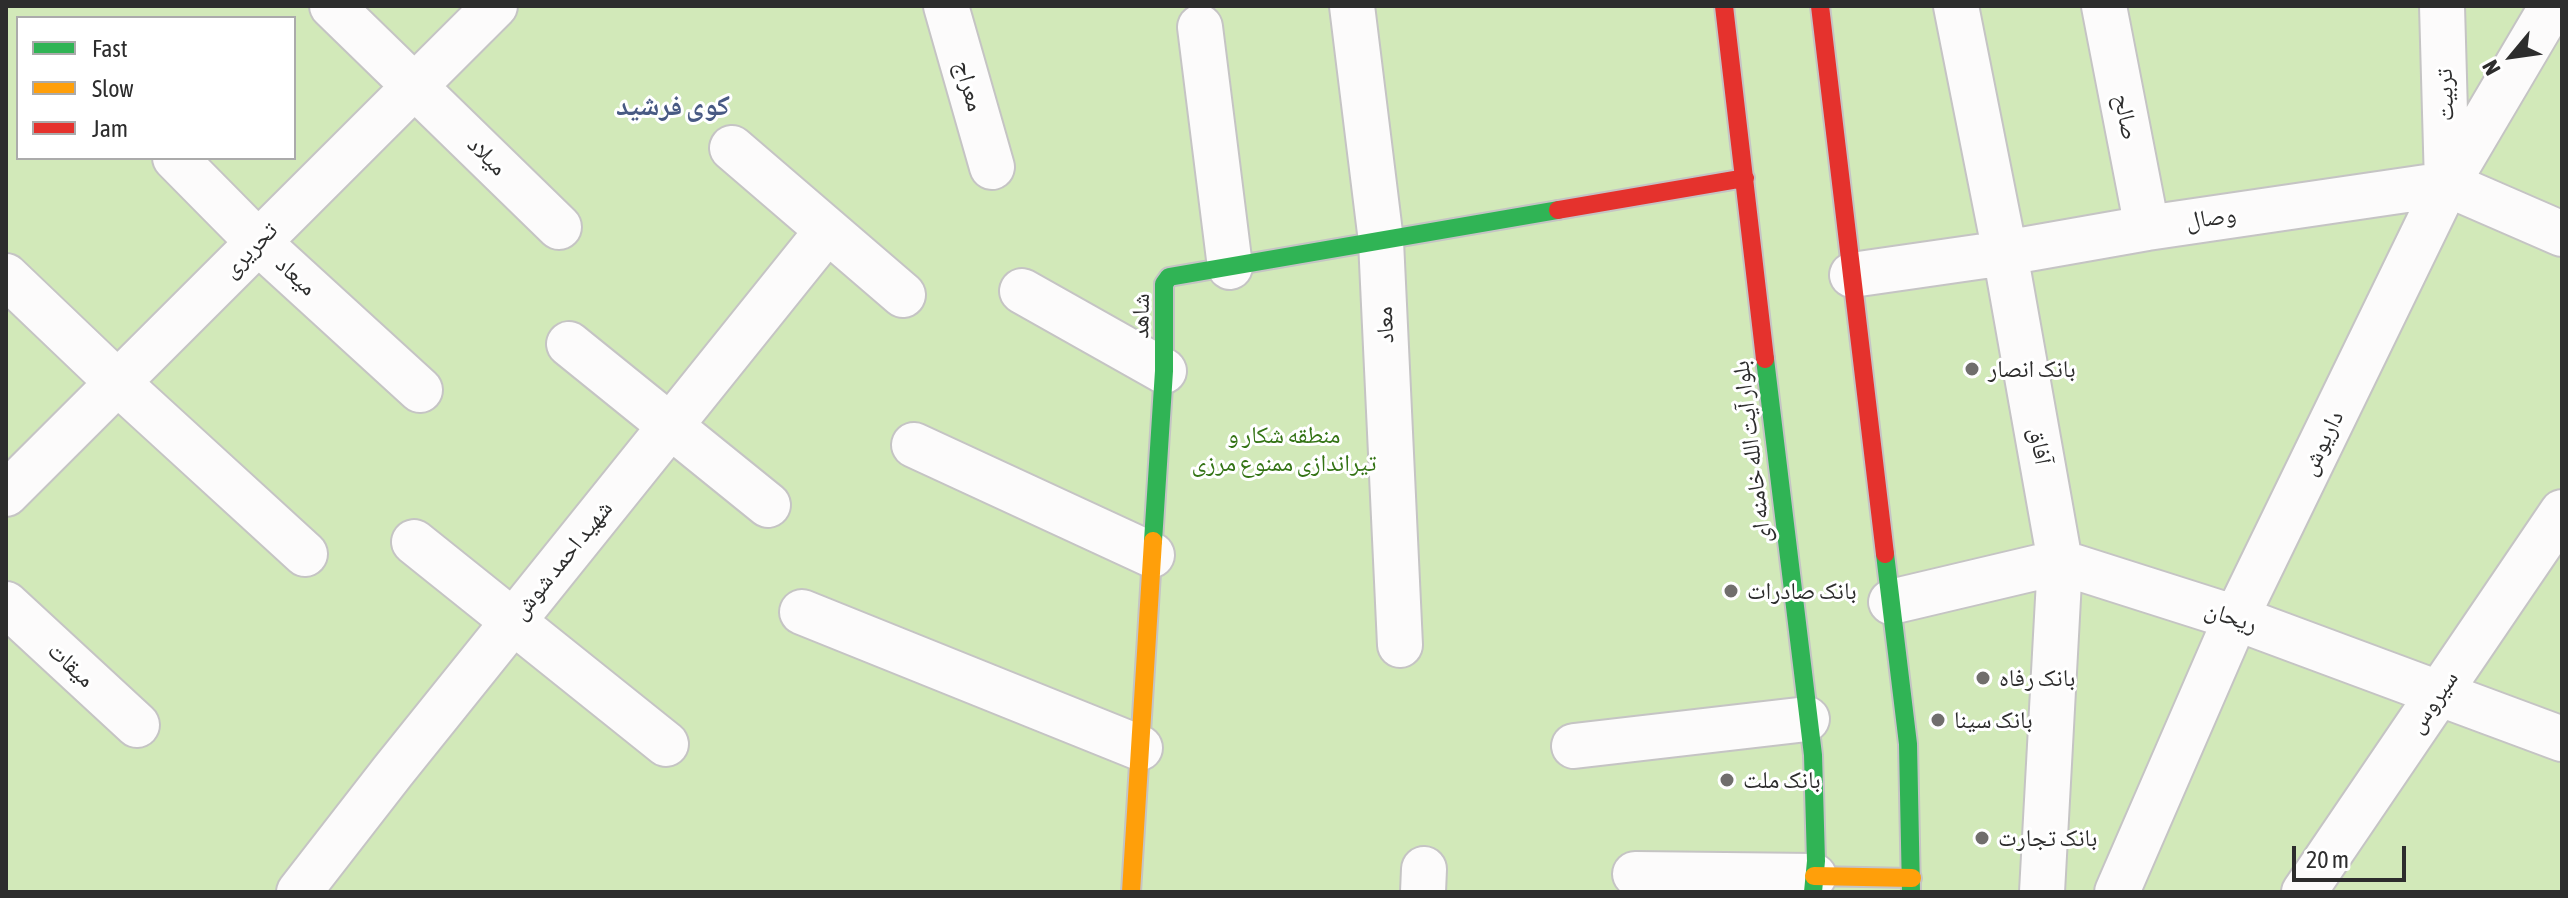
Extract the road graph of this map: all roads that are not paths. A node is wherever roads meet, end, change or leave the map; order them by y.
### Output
1 (332, 6) edge
2 (495, 6) edge
3 (946, 6) edge
4 (1352, 6) edge
5 (1724, 6) edge
6 (1820, 6) edge
7 (1956, 6) edge
8 (2104, 6) edge
9 (2442, 6) edge
10 (2552, 6) edge
11 (1200, 27) dead end
12 (416, 85) junction
13 (732, 148) dead end
14 (177, 160) edge
15 (992, 167) dead end
16 (1745, 178) junction
17 (2447, 184) junction
18 (559, 227) dead end
19 (2147, 228) junction
20 (827, 231) junction
21 (2562, 234) edge
22 (1381, 241) junction
23 (258, 242) junction
24 (2005, 253) junction
25 (1230, 267) junction
26 (1852, 275) junction
27 (6, 276) edge
28 (1022, 291) dead end
29 (903, 295) dead end
30 (569, 344) dead end
31 (1164, 371) junction
32 (117, 382) junction
33 (420, 390) dead end
34 (670, 426) junction
35 (914, 445) dead end
36 (6, 494) edge
37 (768, 505) dead end
38 (2562, 512) edge
39 (414, 542) dead end
40 (305, 554) dead end
41 (1152, 555) junction
42 (2060, 562) junction
43 (1891, 602) junction
44 (6, 604) edge
45 (802, 612) dead end
46 (2236, 618) junction
47 (513, 621) junction
48 (1400, 645) dead end
49 (2439, 693) junction
50 (1807, 719) junction
51 (137, 725) dead end
52 (2562, 739) edge
53 (666, 744) dead end
54 (1574, 746) dead end
55 (1140, 748) junction
56 (1635, 874) dead end
57 (1813, 884) edge
58 (1920, 887) edge
59 (299, 892) edge
60 (1131, 892) edge
61 (2042, 892) edge
62 (2117, 892) edge
63 (2304, 892) edge

1 - 12 street, میلاد
2 - 12 street, تحریری
3 - 15 street, معراج
4 - 22 street, معاد
5 - 16 main road, بلوار آیت الله خامنه ای
6 - 26 main road
7 - 24 street, آفاق
8 - 19 street, صالح
9 - 17 street, تربیت
10 - 17 street, داریوش
11 - 25 street
12 - 18 street, میلاد
12 - 23 street, تحریری
13 - 20 street
14 - 23 street, میعاد
16 - 22 main road, شاهد
16 - 50 main road, بلوار آیت الله خامنه ای
17 - 19 street, وصال
17 - 21 street
17 - 46 street, داریوش
19 - 24 street, وصال
20 - 29 street
20 - 34 street, شهید احمد شوش
22 - 25 main road, شاهد
22 - 48 street, معاد
23 - 32 street, تحریری
23 - 33 street, میعاد
24 - 26 street, وصال
24 - 42 street, آفاق
25 - 31 main road, شاهد
26 - 43 main road
27 - 32 street
28 - 31 street
30 - 34 street
31 - 41 main road, شاهد
32 - 36 street, تحریری
32 - 40 street
34 - 37 street
34 - 47 street, شهید احمد شوش
35 - 41 street
38 - 49 street, سیروس
39 - 47 street
41 - 55 main road, شاهد
42 - 43 street
42 - 46 street, ریحان
42 - 61 street, آفاق
43 - 58 main road
44 - 51 street, میقات
45 - 55 street
46 - 49 street, ریحان
46 - 62 street, داریوش
47 - 53 street
47 - 59 street, شهید احمد شوش
49 - 52 street, ریحان
49 - 63 street, سیروس
50 - 54 street
50 - 57 main road, بلوار آیت الله خامنه ای
55 - 60 main road, شاهد
56 - 57 street
57 - 58 main road

